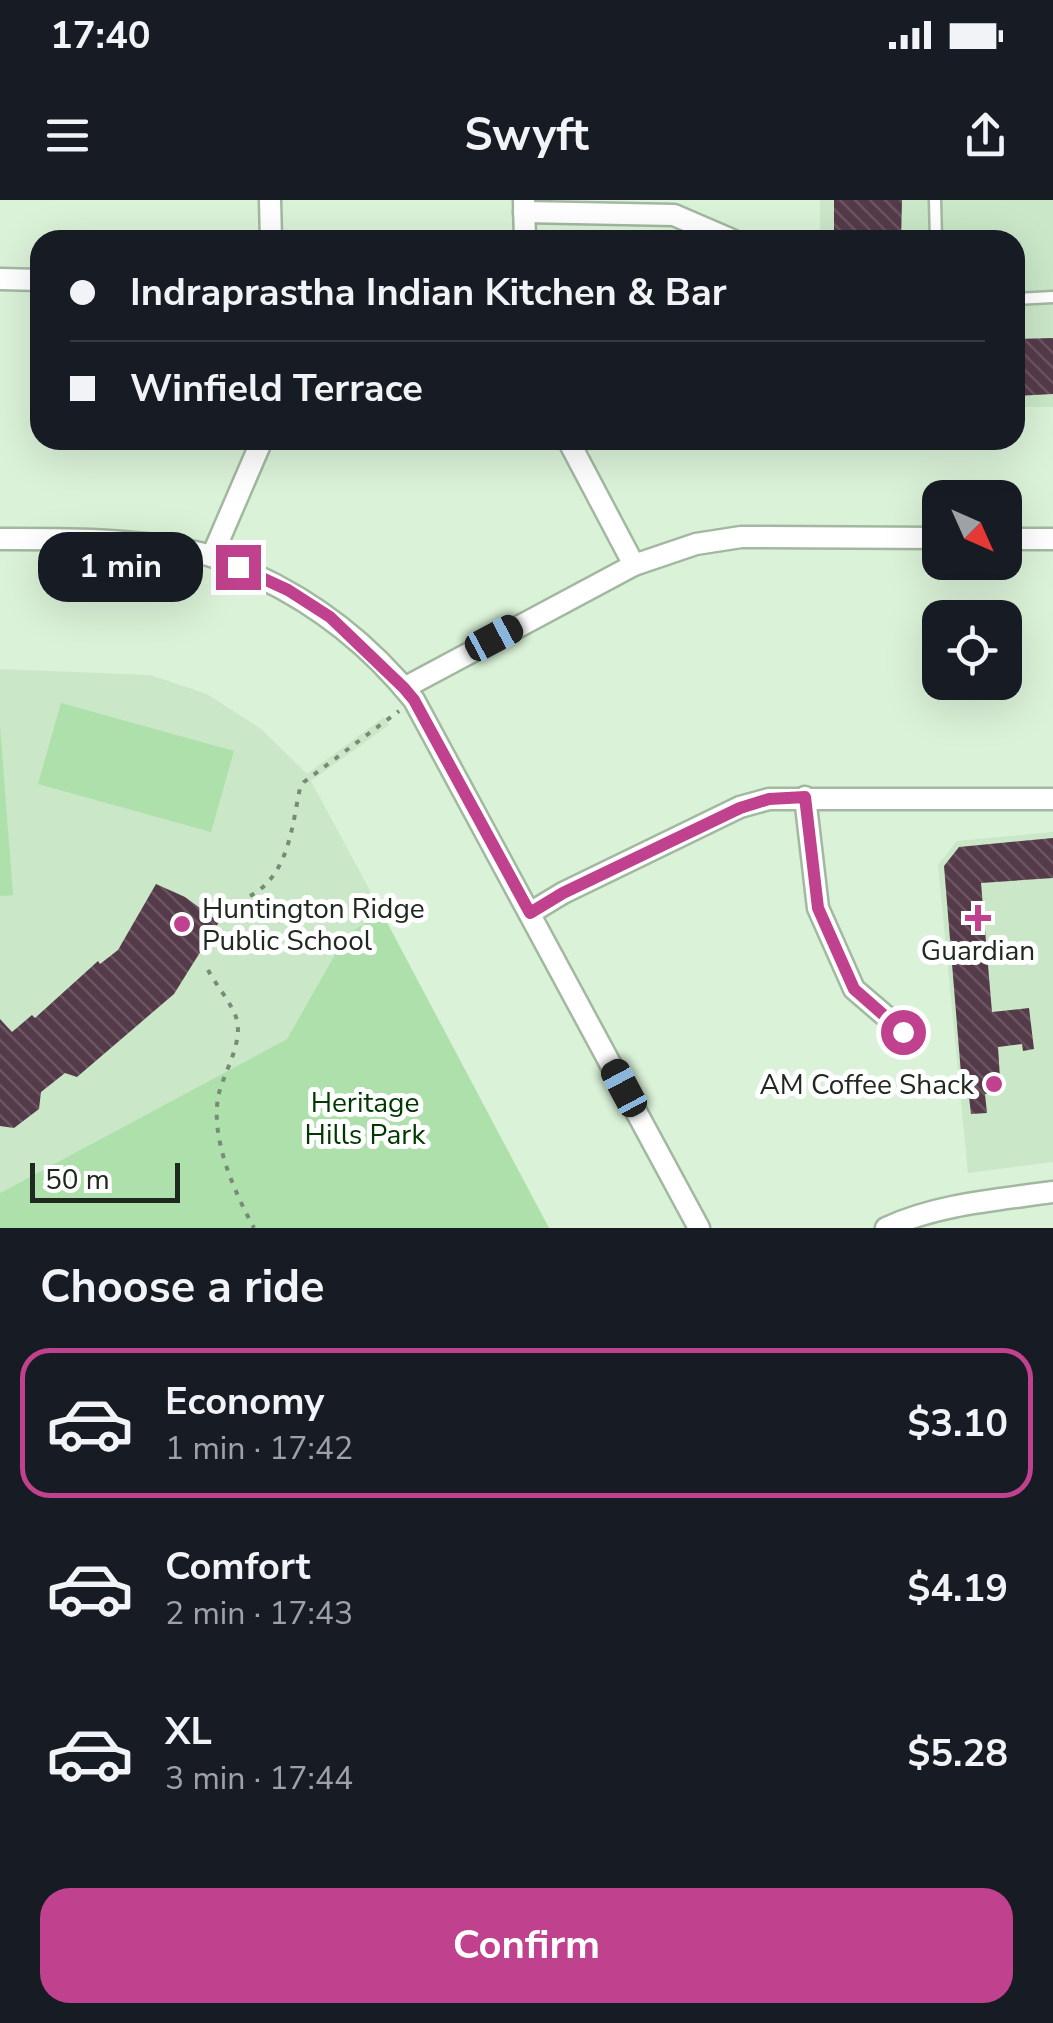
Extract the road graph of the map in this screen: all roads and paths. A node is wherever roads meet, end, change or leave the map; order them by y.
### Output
1 (270, 200) edge
2 (935, 200) edge
3 (524, 206) edge
4 (271, 230) edge
5 (710, 230) edge
6 (936, 230) edge
7 (0, 279) edge
8 (30, 280) edge
9 (1053, 297) edge
10 (1025, 298) edge
11 (258, 450) edge
12 (573, 450) edge
13 (922, 538) edge
14 (0, 539) edge
15 (1022, 539) edge
16 (1053, 539) edge
17 (212, 556) junction
18 (634, 565) junction
19 (409, 694) junction
20 (805, 797) junction
21 (1053, 799) edge
22 (250, 896) dead end
23 (530, 913) junction
24 (208, 970) dead end
25 (903, 1032) dead end
26 (1053, 1192) edge
27 (254, 1228) edge
28 (699, 1228) edge
29 (886, 1228) edge

1 - 4 street
2 - 6 lane
3 - 5 street
7 - 8 street
9 - 10 lane
11 - 17 street
12 - 18 street
13 - 18 street
14 - 17 street
15 - 16 street
17 - 19 street
18 - 19 street
19 - 22 path
19 - 23 street
20 - 21 street
20 - 23 street
20 - 25 street
23 - 28 street
24 - 27 path
26 - 29 street

